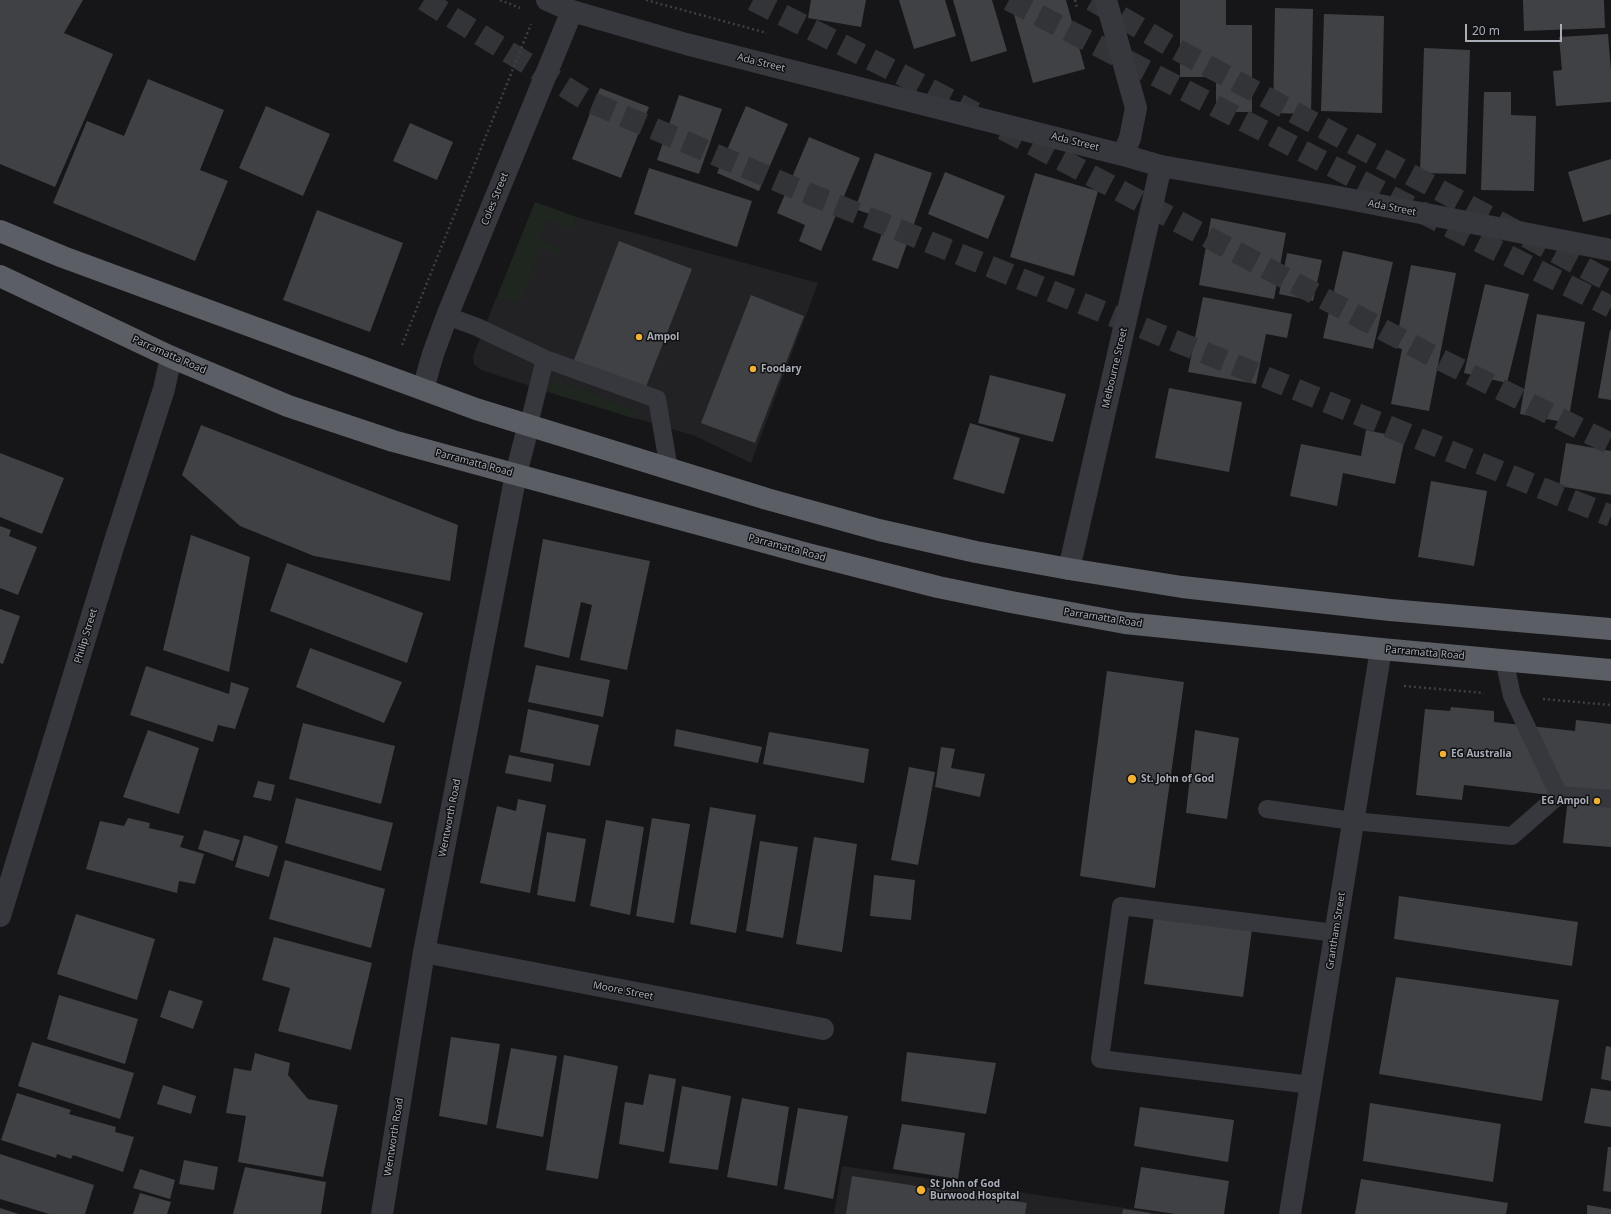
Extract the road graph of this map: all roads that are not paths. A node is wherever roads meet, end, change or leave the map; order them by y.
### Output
1 (547, 0) edge
2 (1106, 0) edge
3 (572, 11) junction
4 (1123, 154) junction
5 (1161, 166) junction
6 (0, 231) edge
7 (1611, 250) edge
8 (0, 276) edge
9 (447, 316) junction
10 (171, 357) junction
11 (545, 359) junction
12 (423, 389) junction
13 (529, 424) junction
14 (669, 469) junction
15 (516, 474) junction
16 (1069, 569) junction
17 (1611, 629) edge
18 (1381, 649) junction
19 (1504, 659) junction
20 (1611, 670) edge
21 (1558, 795) junction
22 (1611, 799) edge
23 (1267, 809) dead end
24 (1353, 820) junction
25 (0, 916) edge
26 (1335, 933) junction
27 (424, 952) junction
28 (823, 1029) dead end
29 (1311, 1085) junction
30 (382, 1214) edge
31 (1290, 1214) edge

1 - 3 street, Ada Street
2 - 4 street
3 - 4 street, Ada Street
3 - 9 street, Coles Street
4 - 5 street, Ada Street
5 - 7 street, Ada Street
5 - 16 street, Melbourne Street
6 - 12 highway
8 - 10 highway, Parramatta Road
9 - 11 lane
9 - 12 street, Coles Street
10 - 15 highway, Parramatta Road
10 - 25 street, Philip Street
11 - 13 lane
11 - 14 lane
12 - 13 highway
13 - 14 highway
13 - 15 street, Wentworth Road
14 - 16 highway
15 - 18 highway, Parramatta Road
15 - 27 street, Wentworth Road
16 - 17 highway
18 - 19 highway, Parramatta Road
18 - 24 street, Grantham Street
19 - 20 highway, Parramatta Road
19 - 21 lane
21 - 22 lane
21 - 24 lane
23 - 24 lane
24 - 26 street, Grantham Street
26 - 29 street, Grantham Street
26 - 29 lane
27 - 28 street, Moore Street
27 - 30 street, Wentworth Road
29 - 31 street, Grantham Street

